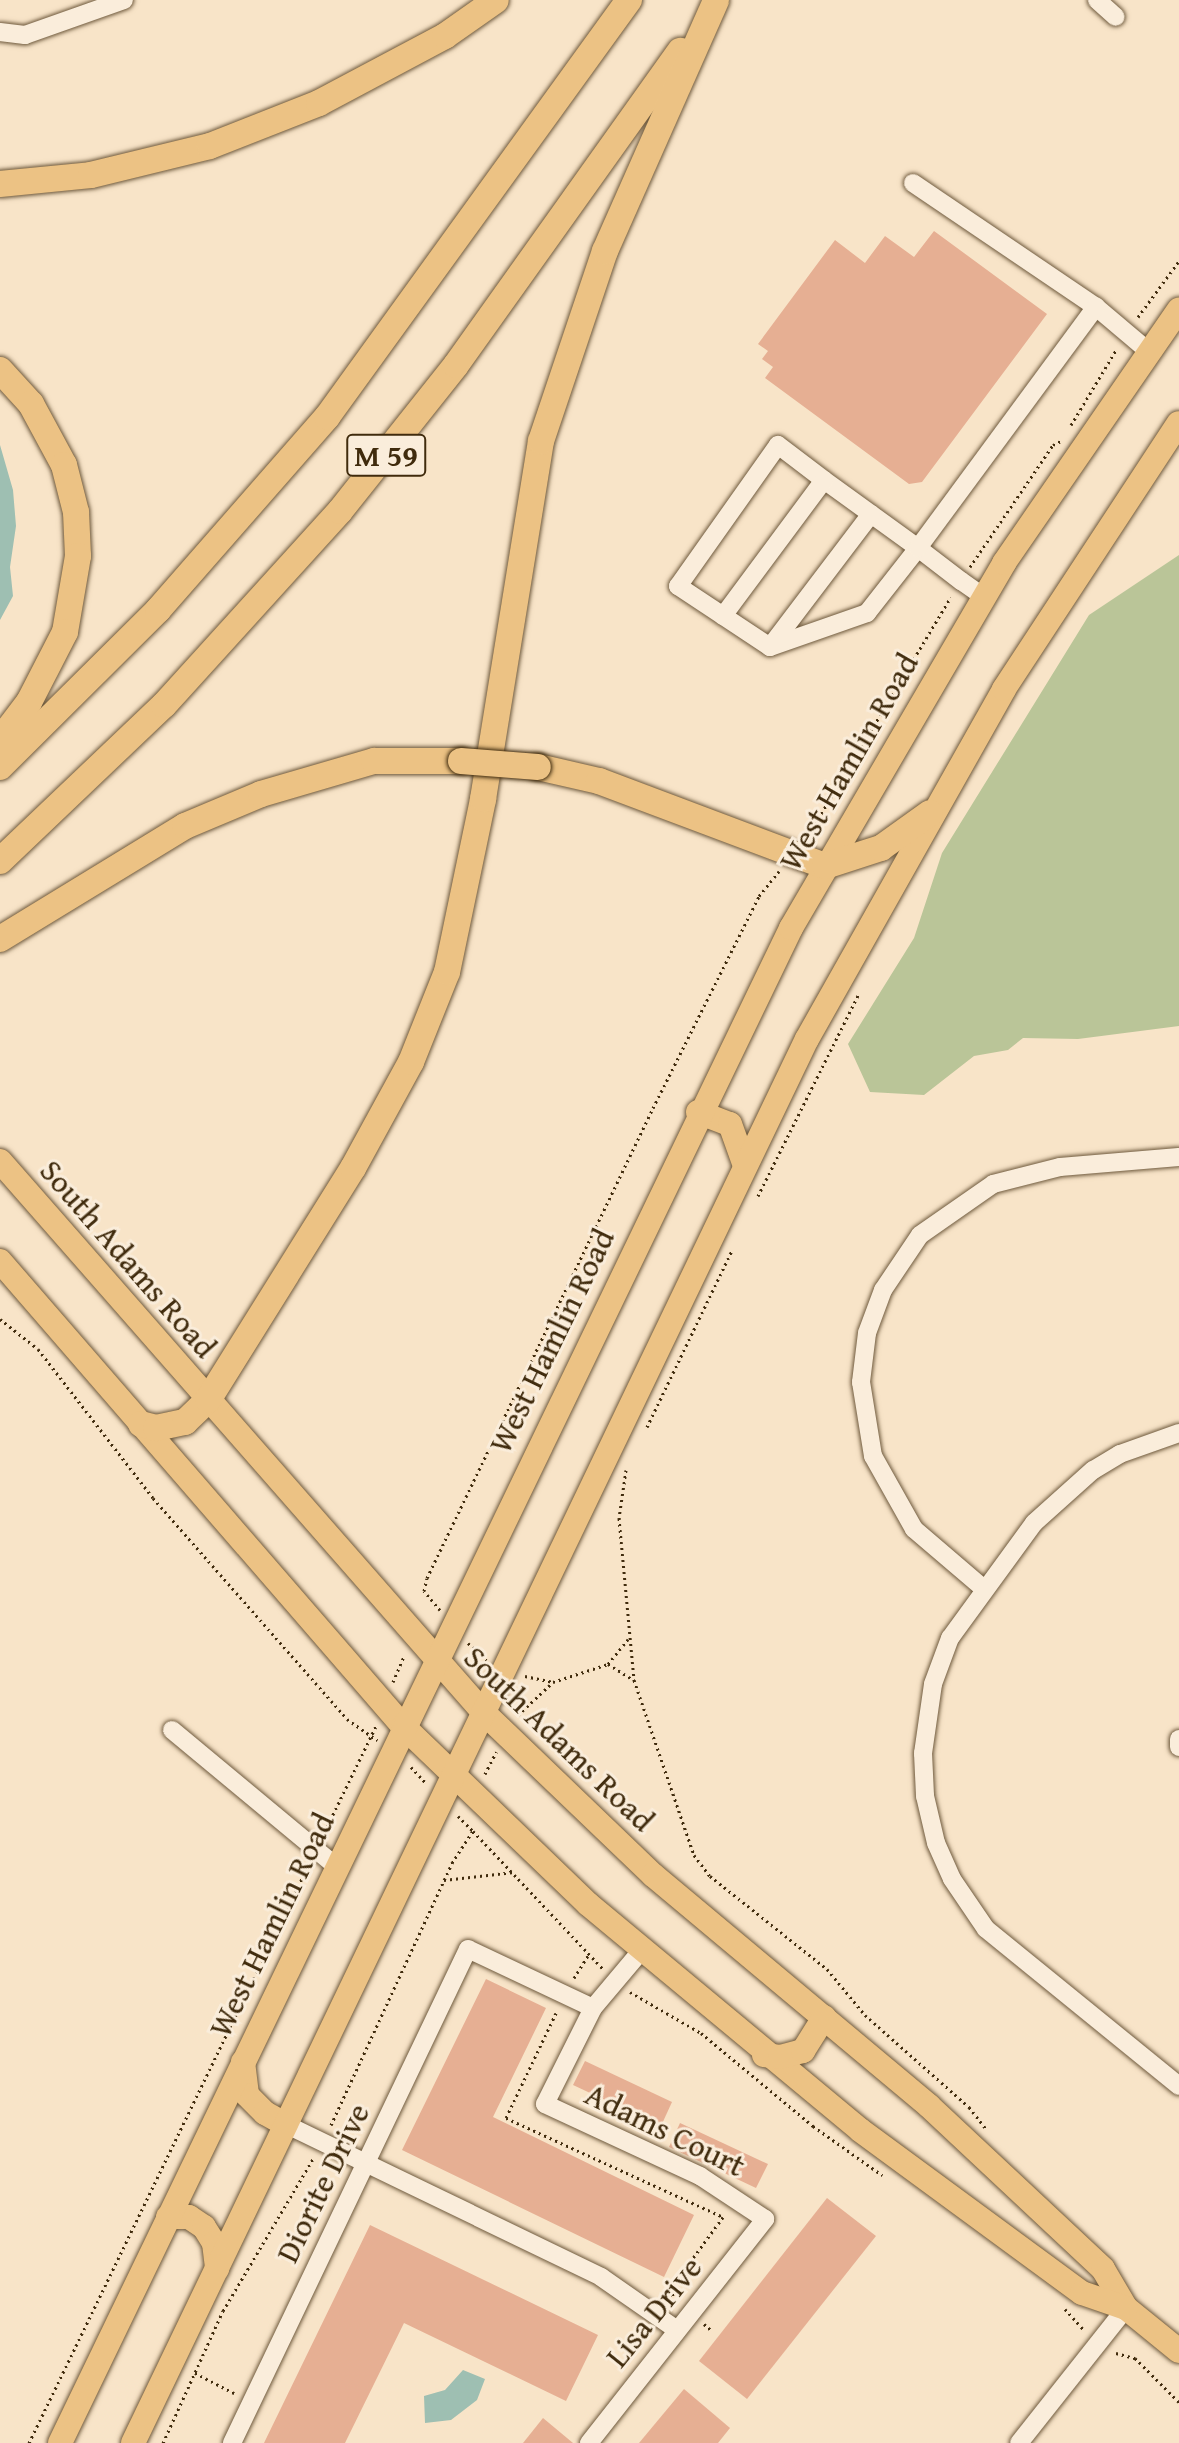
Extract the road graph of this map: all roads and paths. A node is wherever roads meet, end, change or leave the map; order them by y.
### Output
1 (124, 0) edge
2 (496, 0) edge
3 (629, 0) edge
4 (716, 0) edge
5 (1097, 0) edge
6 (1116, 17) dead end
7 (0, 32) edge
8 (913, 183) dead end
9 (0, 184) edge
10 (1096, 307) junction
11 (1179, 309) edge
12 (1148, 351) junction
13 (0, 370) edge
14 (1179, 423) edge
15 (824, 480) junction
16 (871, 514) junction
17 (918, 548) junction
18 (984, 597) junction
19 (723, 616) junction
20 (770, 647) junction
21 (0, 740) edge
22 (0, 767) edge
23 (930, 813) junction
24 (0, 861) edge
25 (825, 866) junction
26 (0, 939) edge
27 (862, 989) dead end
28 (698, 1112) junction
29 (1179, 1157) edge
30 (0, 1161) edge
31 (745, 1166) junction
32 (753, 1205) dead end
33 (734, 1246) dead end
34 (0, 1261) edge
35 (0, 1319) edge
36 (208, 1400) junction
37 (141, 1424) junction
38 (1179, 1433) edge
39 (642, 1436) dead end
40 (629, 1463) dead end
41 (983, 1588) junction
42 (460, 1636) dead end
43 (629, 1637) junction
44 (407, 1648) dead end
45 (435, 1662) junction
46 (608, 1664) junction
47 (491, 1666) dead end
48 (517, 1675) dead end
49 (634, 1680) junction
50 (553, 1682) junction
51 (389, 1691) dead end
52 (483, 1712) junction
53 (520, 1712) dead end
54 (403, 1726) junction
55 (172, 1730) dead end
56 (1179, 1739) edge
57 (499, 1745) dead end
58 (1179, 1747) edge
59 (402, 1757) dead end
60 (452, 1776) junction
61 (479, 1784) dead end
62 (432, 1790) dead end
63 (315, 1851) junction
64 (336, 1866) junction
65 (514, 1872) dead end
66 (444, 1880) dead end
67 (641, 1951) junction
68 (593, 2008) junction
69 (824, 2017) junction
70 (764, 2055) junction
71 (243, 2059) junction
72 (1179, 2086) edge
73 (285, 2124) junction
74 (988, 2132) dead end
75 (366, 2163) junction
76 (168, 2217) junction
77 (765, 2219) joint
78 (217, 2269) junction
79 (1126, 2308) junction
80 (677, 2330) junction
81 (1179, 2351) edge
82 (29, 2443) edge
83 (60, 2443) edge
84 (133, 2443) edge
85 (232, 2443) edge
86 (589, 2443) edge
87 (1019, 2443) edge

1 - 7 street
2 - 9 highway
3 - 22 highway, M 59
4 - 24 highway, M 59
4 - 36 highway
5 - 6 street
8 - 10 street
10 - 12 street
10 - 17 street
11 - 12 main road, West Hamlin Road
12 - 18 main road, West Hamlin Road
13 - 21 highway
14 - 23 main road
15 - 16 street
15 - 19 street
15 - 19 street
16 - 17 street
16 - 20 street
17 - 18 street
17 - 20 street
18 - 25 main road, West Hamlin Road
19 - 20 street
23 - 25 highway
23 - 31 main road
25 - 26 highway, bridge
25 - 28 main road, West Hamlin Road
27 - 32 path
28 - 31 main road
28 - 45 main road, West Hamlin Road
29 - 41 street
30 - 36 main road, South Adams Road
31 - 52 main road
33 - 39 path
34 - 37 main road, South Adams Road
35 - 63 path
36 - 37 highway
36 - 45 main road, South Adams Road
37 - 54 main road, South Adams Road
38 - 41 street
40 - 43 path
41 - 72 street
42 - 47 path
43 - 46 path
43 - 49 path
44 - 51 path
45 - 52 main road, South Adams Road
45 - 54 main road, West Hamlin Road
46 - 49 path
46 - 50 path
48 - 50 path
49 - 74 path
50 - 53 path
52 - 60 main road
52 - 69 main road, South Adams Road
54 - 60 main road, South Adams Road
54 - 64 main road, West Hamlin Road
55 - 63 street
56 - 58 street
57 - 61 path
59 - 62 path
60 - 67 main road, South Adams Road
60 - 73 main road
63 - 64 street
63 - 82 path
64 - 71 main road, West Hamlin Road
65 - 66 path
67 - 68 street, Adams Court
67 - 70 main road, South Adams Road
68 - 75 street, Diorite Drive
68 - 77 street, Adams Court
69 - 70 main road
69 - 79 main road, South Adams Road
70 - 79 main road, South Adams Road
71 - 73 main road
71 - 76 main road, West Hamlin Road
73 - 75 street
73 - 78 main road
75 - 80 street
75 - 85 street, Diorite Drive
76 - 78 main road
76 - 83 main road, West Hamlin Road
77 - 80 street, Lisa Drive
78 - 84 main road
79 - 81 main road, South Adams Road
79 - 87 street
80 - 86 street, Lisa Drive

